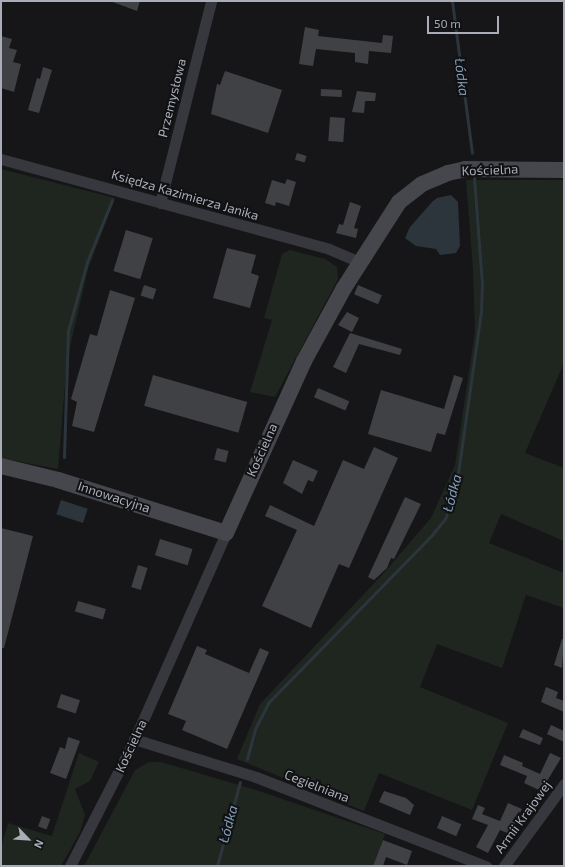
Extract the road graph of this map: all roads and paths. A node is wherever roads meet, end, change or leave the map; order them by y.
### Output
1 (211, 1) edge
2 (1, 159) edge
3 (564, 170) edge
4 (160, 203) junction
5 (360, 262) junction
6 (1, 466) edge
7 (226, 533) junction
8 (134, 739) junction
9 (564, 784) edge
10 (70, 866) edge
11 (486, 866) edge
12 (504, 866) edge

1 - 4 street, Przemysłowa
2 - 4 street, Księdza Kazimierza Janika
3 - 5 street, Kościelna
4 - 5 street, Księdza Kazimierza Janika
5 - 7 street, Kościelna
6 - 7 street, Innowacyjna
7 - 8 street, Kościelna
8 - 10 street, Kościelna
8 - 11 street, Cegielniana
9 - 12 street, Armii Krajowej

